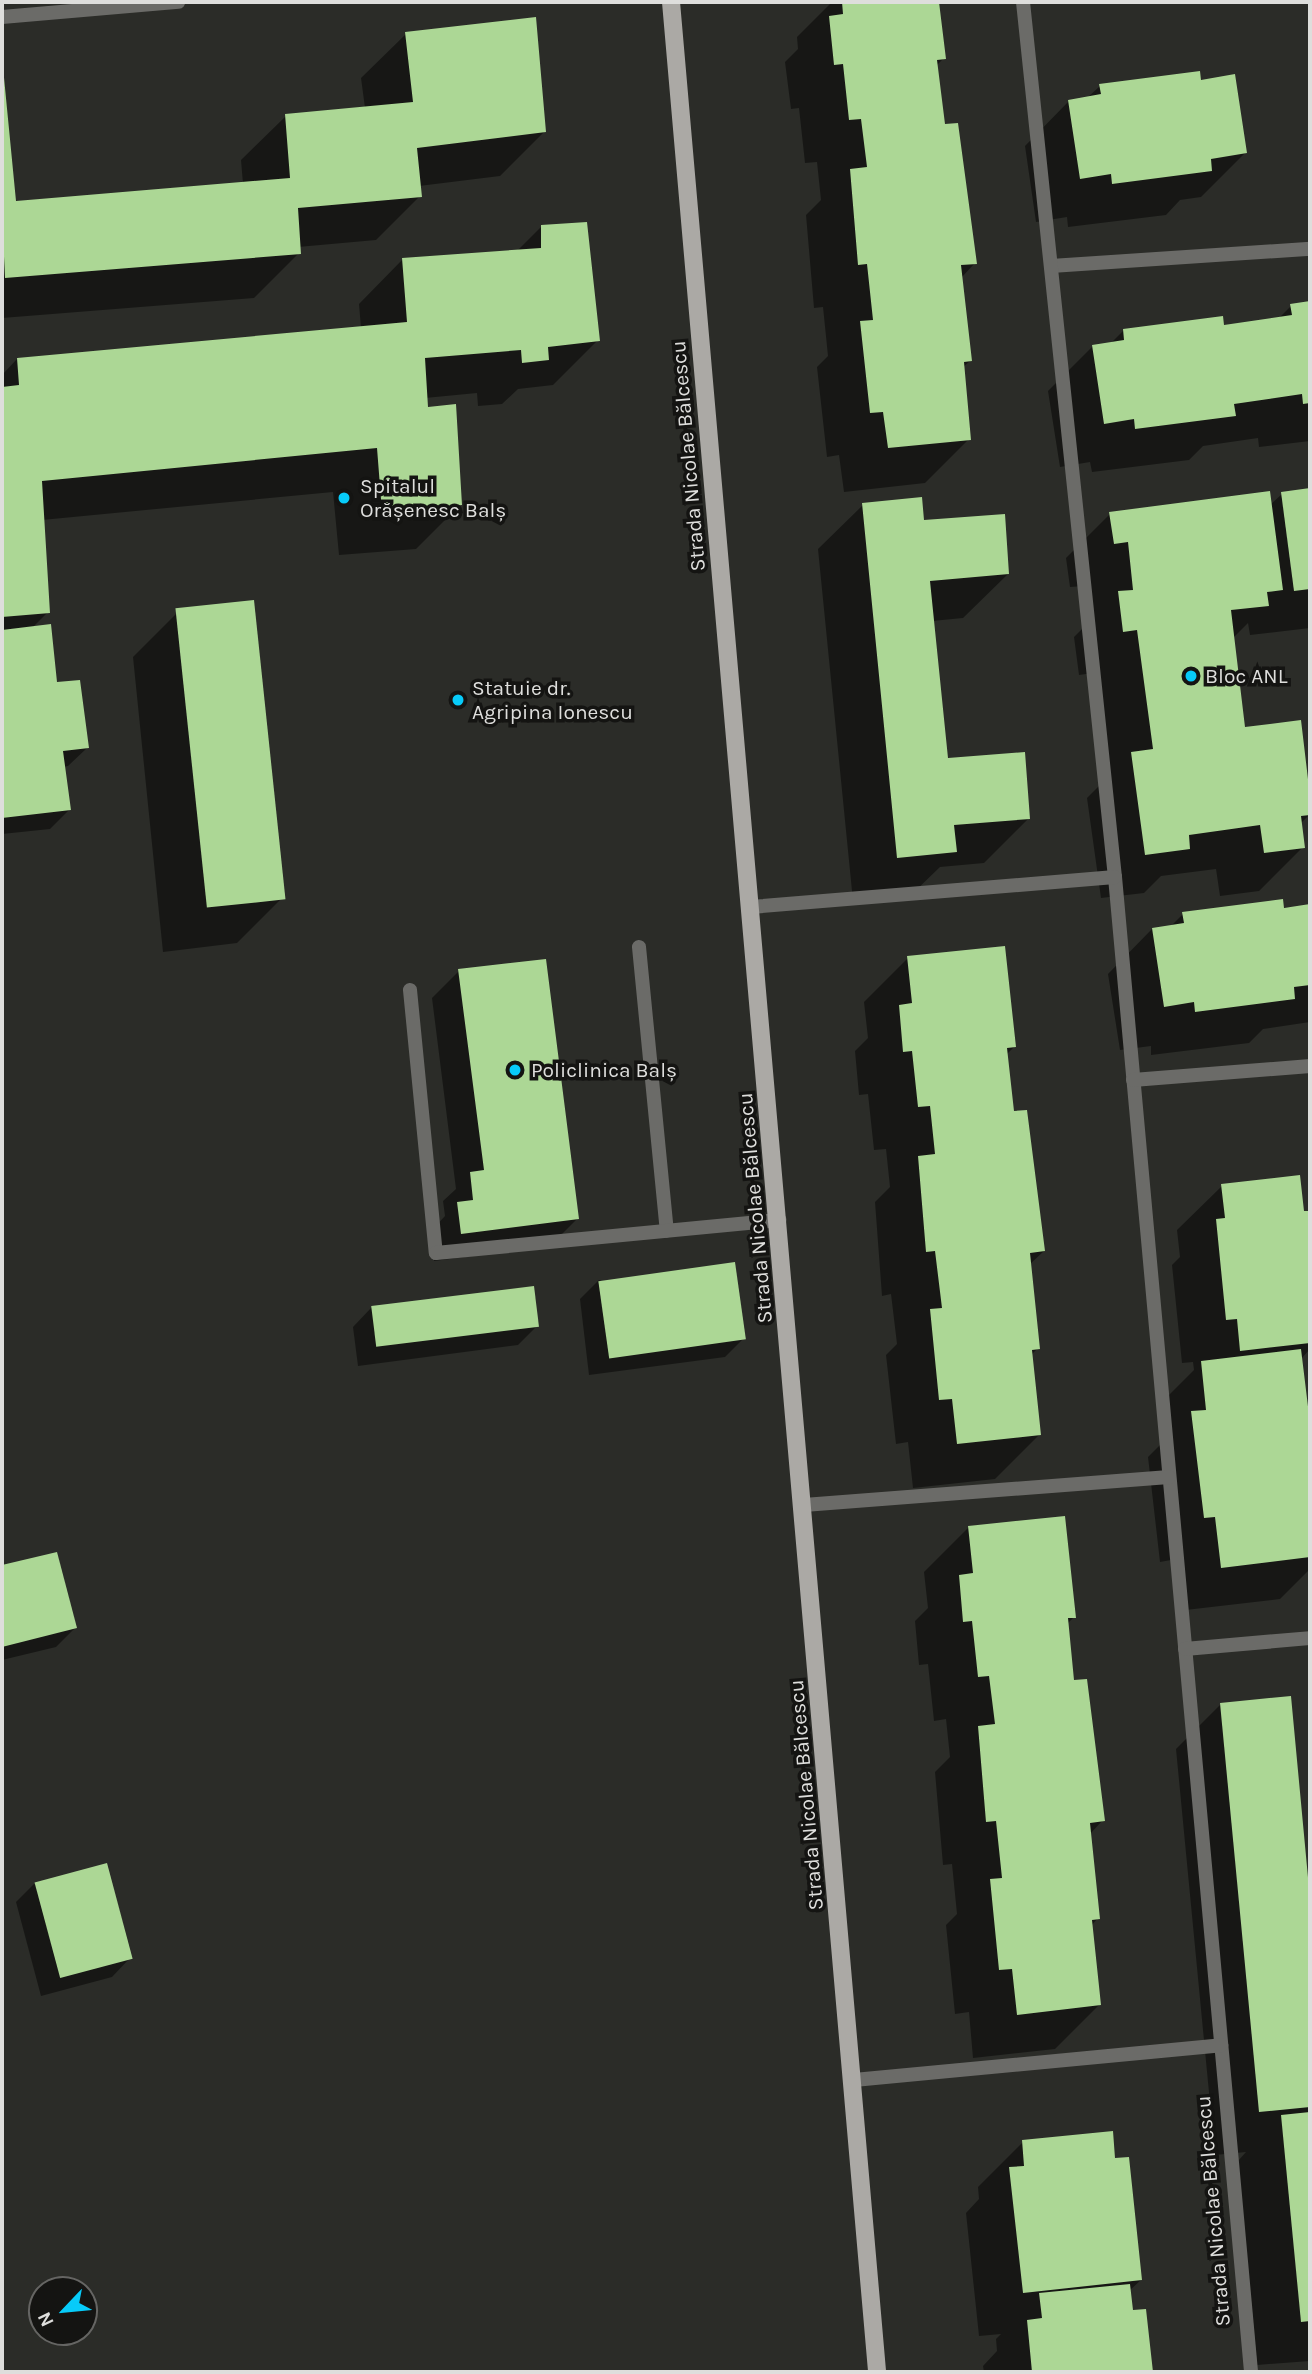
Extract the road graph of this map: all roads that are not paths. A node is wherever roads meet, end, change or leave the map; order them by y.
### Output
1 (178, 2) edge
2 (671, 2) edge
3 (1023, 2) edge
4 (2, 16) edge
5 (1310, 249) edge
6 (1051, 266) junction
7 (1115, 877) junction
8 (751, 907) junction
9 (639, 947) dead end
10 (410, 990) dead end
11 (1310, 1066) edge
12 (1133, 1080) junction
13 (779, 1220) junction
14 (667, 1231) junction
15 (1170, 1477) junction
16 (804, 1505) junction
17 (1310, 1638) edge
18 (1185, 1649) junction
19 (1221, 2045) junction
20 (854, 2080) junction
21 (877, 2372) edge
22 (1251, 2372) edge

1 - 4 street
2 - 8 main road, Strada Nicolae Bălcescu
3 - 6 street, Strada Nicolae Bălcescu
5 - 6 street
6 - 7 street, Strada Nicolae Bălcescu
7 - 8 street
7 - 12 street, Strada Nicolae Bălcescu
8 - 13 main road, Strada Nicolae Bălcescu
9 - 14 street
10 - 14 street
11 - 12 street
12 - 15 street, Strada Nicolae Bălcescu
13 - 14 street
13 - 16 main road, Strada Nicolae Bălcescu
15 - 16 street
15 - 18 street, Strada Nicolae Bălcescu
16 - 20 main road, Strada Nicolae Bălcescu
17 - 18 street
18 - 19 street, Strada Nicolae Bălcescu
19 - 20 street
19 - 22 street, Strada Nicolae Bălcescu
20 - 21 main road, Strada Nicolae Bălcescu

